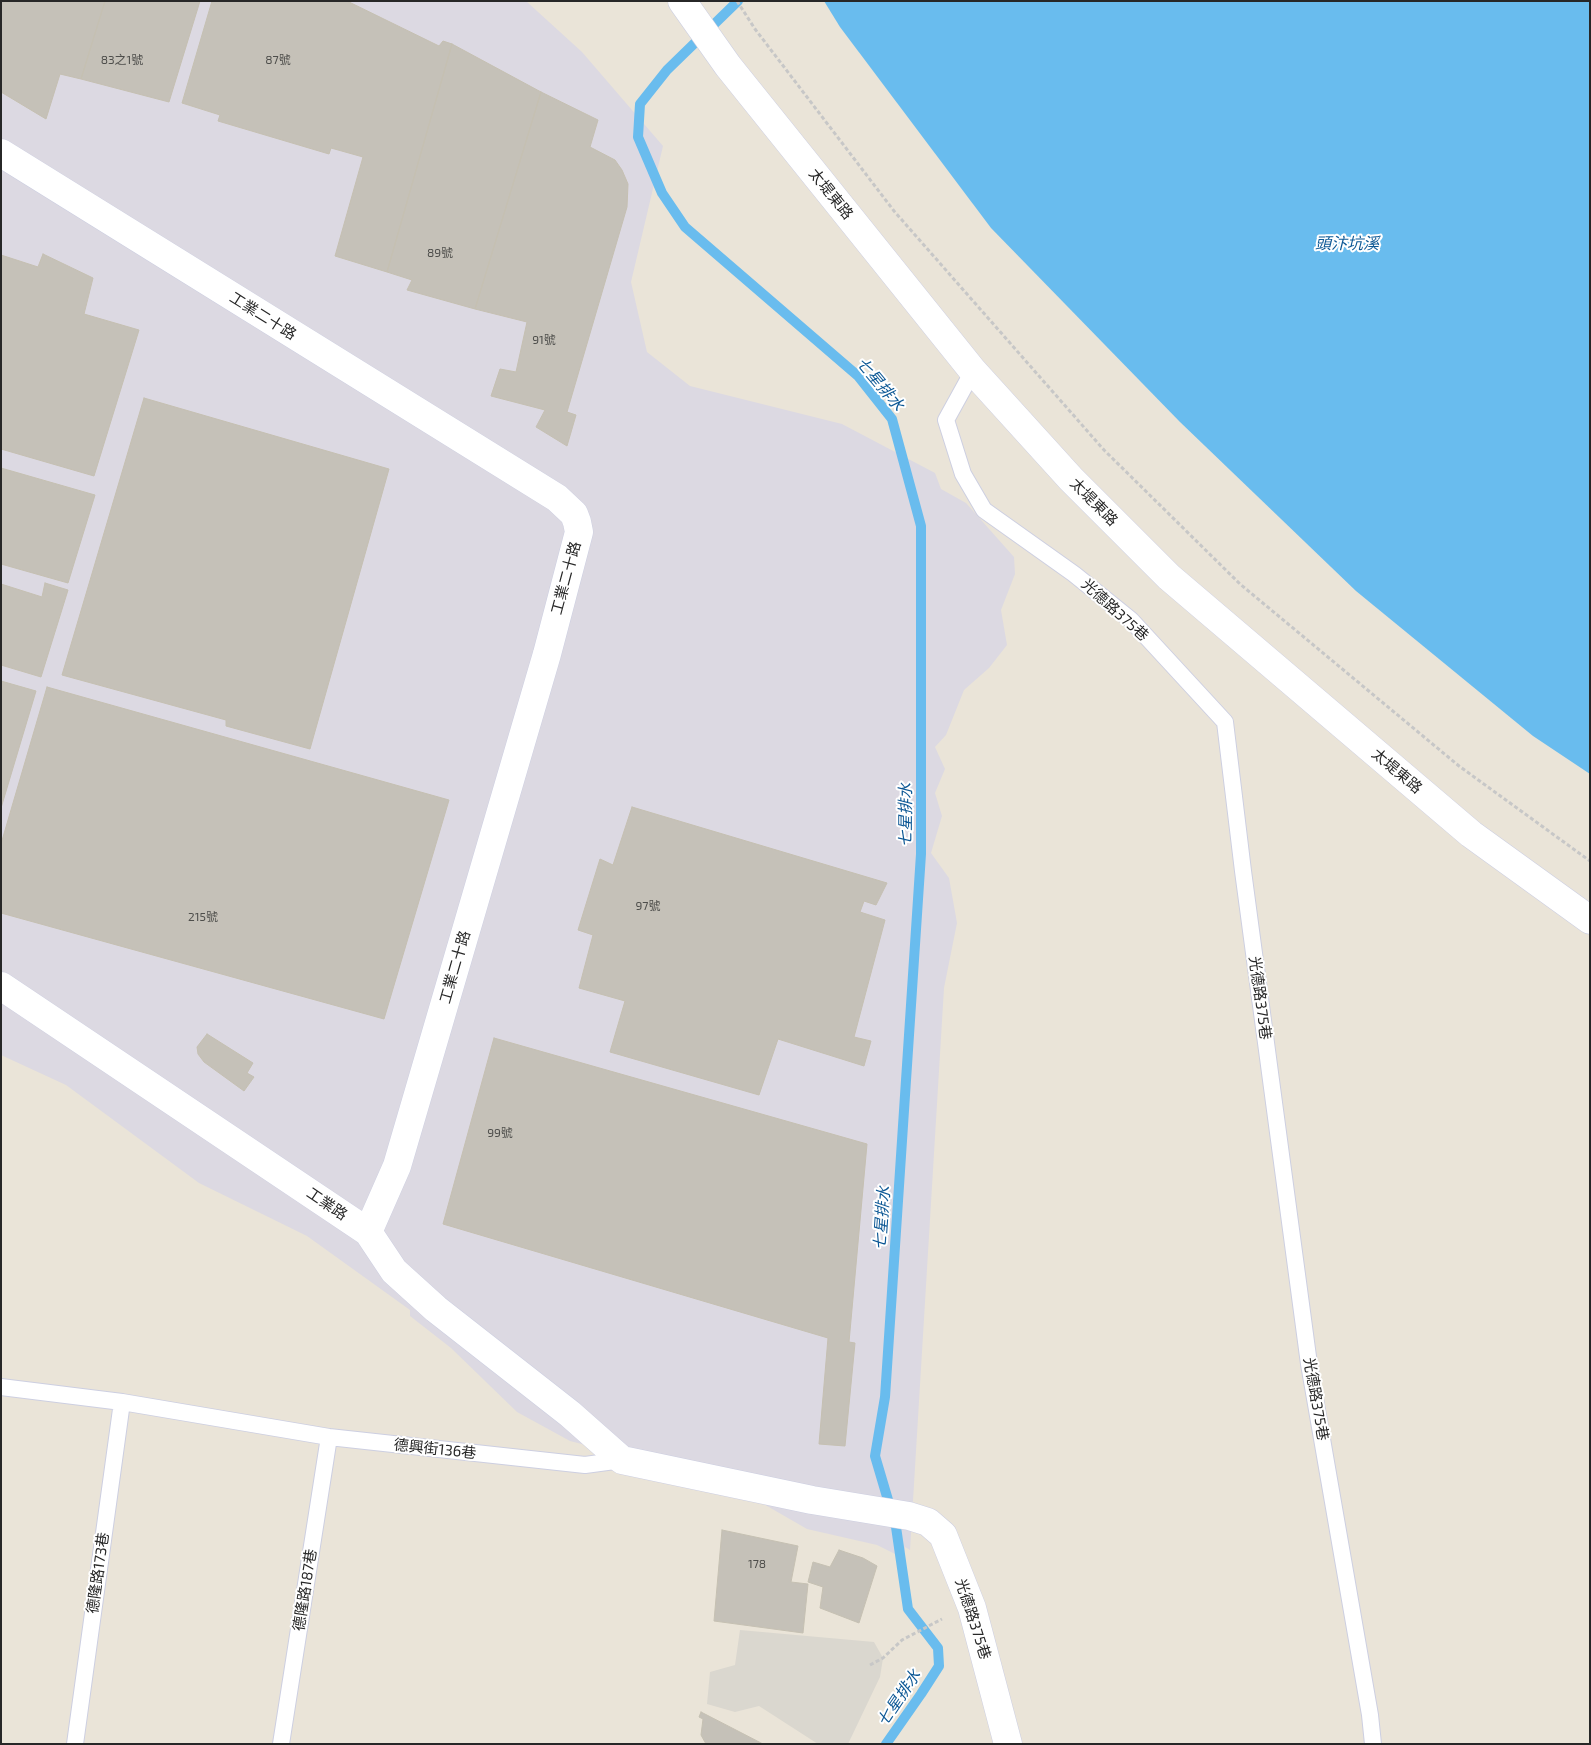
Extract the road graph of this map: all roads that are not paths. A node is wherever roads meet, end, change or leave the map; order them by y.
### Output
1 (686, 7) edge
2 (1, 153) edge
3 (973, 371) junction
4 (1590, 920) edge
5 (1, 986) edge
6 (368, 1232) junction
7 (1, 1387) edge
8 (122, 1402) junction
9 (329, 1437) junction
10 (622, 1460) junction
11 (867, 1509) joint
12 (75, 1744) edge
13 (280, 1744) edge
14 (1008, 1744) edge
15 (1373, 1744) edge

1 - 3 street, 太堤東路
2 - 6 street, 工業二十路
3 - 4 street, 太堤東路
3 - 15 lane, 光德路375巷
5 - 6 street, 工業路
6 - 10 street, 工業路
7 - 8 lane, 德興街136巷
8 - 9 lane, 德興街136巷
8 - 12 lane, 德隆路173巷
9 - 10 lane, 德興街136巷
9 - 13 lane, 德隆路187巷
10 - 11 street, 德興街136巷
11 - 14 street, 光德路375巷

